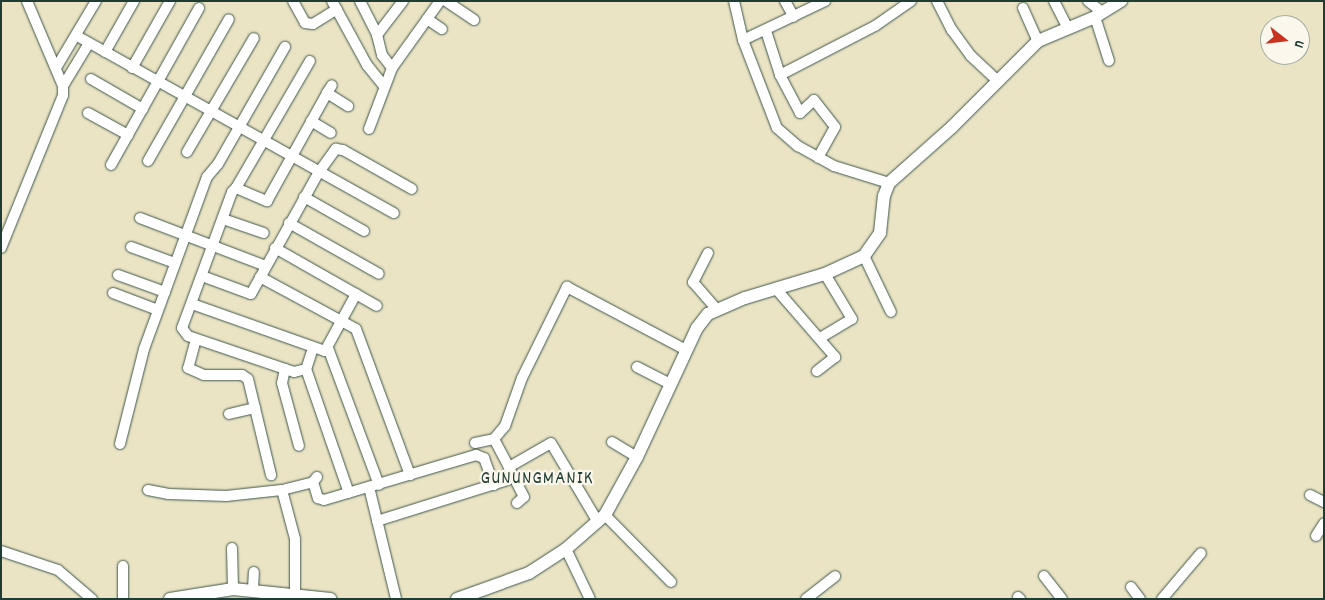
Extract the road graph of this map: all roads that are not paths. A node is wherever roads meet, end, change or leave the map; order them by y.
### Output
1 (27, 1) edge
2 (96, 1) edge
3 (134, 1) edge
4 (170, 1) edge
5 (293, 1) edge
6 (360, 1) edge
7 (404, 1) edge
8 (440, 1) edge
9 (446, 1) edge
10 (734, 1) edge
11 (785, 1) edge
12 (826, 1) edge
13 (911, 1) edge
14 (937, 1) edge
15 (1054, 1) edge
16 (1088, 1) edge
17 (1121, 1) edge
18 (334, 5) edge
19 (199, 8) dead end
20 (1023, 8) dead end
21 (1099, 15) junction
22 (794, 17) junction
23 (229, 19) dead end
24 (427, 19) junction
25 (474, 20) dead end
26 (1068, 28) junction
27 (442, 29) dead end
28 (766, 31) junction
29 (377, 35) junction
30 (77, 36) junction
31 (254, 38) dead end
32 (743, 40) junction
33 (1038, 41) junction
34 (89, 43) junction
35 (285, 47) dead end
36 (105, 52) junction
37 (310, 61) dead end
38 (1109, 62) dead end
39 (56, 68) junction
40 (132, 68) junction
41 (392, 68) junction
42 (780, 75) junction
43 (91, 79) dead end
44 (998, 82) junction
45 (158, 83) junction
46 (63, 86) junction
47 (384, 86) junction
48 (185, 98) junction
49 (348, 106) dead end
50 (144, 108) junction
51 (211, 112) junction
52 (88, 113) dead end
53 (311, 122) junction
54 (239, 128) junction
55 (369, 129) dead end
56 (331, 133) dead end
57 (128, 135) junction
58 (263, 141) junction
59 (186, 152) dead end
60 (291, 157) junction
61 (818, 158) junction
62 (148, 161) dead end
63 (112, 165) dead end
64 (319, 172) junction
65 (889, 183) junction
66 (236, 188) junction
67 (412, 189) dead end
68 (304, 197) junction
69 (394, 213) dead end
70 (140, 218) dead end
71 (223, 219) junction
72 (289, 224) junction
73 (364, 231) dead end
74 (264, 233) dead end
75 (186, 234) junction
76 (213, 245) junction
77 (131, 247) dead end
78 (1, 248) edge
79 (275, 248) junction
80 (708, 253) dead end
81 (864, 256) junction
82 (175, 263) junction
83 (266, 266) junction
84 (379, 274) dead end
85 (824, 274) junction
86 (118, 275) dead end
87 (202, 276) junction
88 (260, 277) junction
89 (776, 290) junction
90 (165, 292) junction
91 (113, 293) dead end
92 (356, 294) junction
93 (192, 304) junction
94 (377, 306) dead end
95 (716, 308) junction
96 (158, 310) junction
97 (891, 312) dead end
98 (342, 321) junction
99 (820, 338) junction
100 (196, 339) junction
101 (313, 348) junction
102 (328, 348) junction
103 (686, 350) junction
104 (637, 367) dead end
105 (285, 369) junction
106 (306, 369) junction
107 (817, 371) dead end
108 (671, 384) junction
109 (256, 408) junction
110 (229, 414) dead end
111 (494, 439) junction
112 (612, 442) dead end
113 (475, 443) dead end
114 (120, 444) dead end
115 (299, 446) dead end
116 (637, 457) junction
117 (509, 467) junction
118 (271, 475) dead end
119 (410, 475) junction
120 (508, 480) dead end
121 (494, 485) junction
122 (374, 486) junction
123 (148, 490) dead end
124 (282, 490) junction
125 (349, 493) junction
126 (1310, 495) dead end
127 (517, 502) dead end
128 (1324, 502) edge
129 (602, 518) junction
130 (377, 521) junction
131 (1324, 522) edge
132 (1316, 536) dead end
133 (232, 548) dead end
134 (566, 549) junction
135 (1, 551) edge
136 (1201, 553) dead end
137 (123, 566) dead end
138 (254, 572) dead end
139 (835, 576) dead end
140 (1044, 576) dead end
141 (671, 582) dead end
142 (1131, 587) dead end
143 (233, 589) junction
144 (253, 589) junction
145 (279, 596) edge
146 (296, 596) junction
147 (462, 598) edge
148 (92, 599) edge
149 (123, 599) edge
150 (170, 599) edge
151 (330, 599) edge
152 (396, 599) edge
153 (590, 599) edge
154 (806, 599) edge
155 (1062, 599) edge
156 (1140, 599) edge
157 (1162, 599) edge

1 - 39 street
2 - 30 street
3 - 36 street
4 - 40 street
5 - 18 street
6 - 29 street
7 - 29 street
8 - 24 street
9 - 25 street
10 - 32 street
11 - 22 street
12 - 22 street
13 - 42 street
14 - 44 street
15 - 26 street
16 - 21 street
17 - 21 street
18 - 47 street
19 - 45 street
20 - 33 street
21 - 26 street
21 - 38 street
22 - 28 street
23 - 48 street
24 - 27 street
24 - 41 street
26 - 33 street
28 - 32 street
28 - 42 street
29 - 41 street
30 - 34 street
30 - 39 street
31 - 51 street
32 - 61 street
33 - 44 street
34 - 36 street
34 - 46 street
35 - 54 street
36 - 40 street
37 - 58 street
39 - 46 street
40 - 45 street
41 - 47 street
42 - 61 street
43 - 50 street
44 - 65 street
45 - 48 street
45 - 50 street
46 - 78 street
47 - 55 street
48 - 51 street
48 - 62 street
49 - 53 street
50 - 57 street
51 - 54 street
51 - 59 street
52 - 57 street
53 - 56 street
53 - 60 street
54 - 58 street
54 - 75 street
57 - 63 street
58 - 60 street
58 - 66 street
60 - 64 street
60 - 66 street
61 - 65 street
64 - 67 street
64 - 68 street
64 - 69 street
65 - 81 street
66 - 71 street
68 - 72 street
68 - 73 street
70 - 75 street
71 - 74 street
71 - 76 street
72 - 79 street
72 - 84 street
75 - 76 street
75 - 82 street
76 - 83 street
76 - 87 street
77 - 82 street
79 - 83 street
79 - 92 street
80 - 95 street
81 - 85 street
81 - 97 street
82 - 90 street
83 - 88 street
85 - 89 street
85 - 99 street
86 - 90 street
87 - 88 street
87 - 93 street
88 - 98 street
89 - 95 street
89 - 99 street
90 - 96 street
91 - 96 street
92 - 94 street
92 - 98 street
93 - 100 street
93 - 101 street
95 - 103 street
96 - 114 street
98 - 102 street
98 - 119 street
99 - 107 street
100 - 105 street
100 - 109 street
101 - 102 street
101 - 106 street
102 - 122 street
103 - 108 street
103 - 111 street
104 - 108 street
105 - 106 street
105 - 115 street
106 - 125 street
108 - 116 street
109 - 110 street
109 - 118 street
111 - 113 street
111 - 117 street
112 - 116 street
116 - 129 street
117 - 127 street
117 - 129 street
119 - 121 street
119 - 122 street
120 - 121 street
121 - 130 street
122 - 125 street
122 - 130 street
123 - 124 street
124 - 125 street
124 - 146 street
126 - 128 street
129 - 134 street
129 - 141 street
130 - 152 street
131 - 132 street
133 - 143 street
134 - 147 street
134 - 153 street
135 - 148 street
136 - 157 street
137 - 149 street
138 - 144 street
139 - 154 street
140 - 155 street
142 - 156 street
143 - 144 street
143 - 150 street
144 - 145 street
145 - 146 street
146 - 151 street

